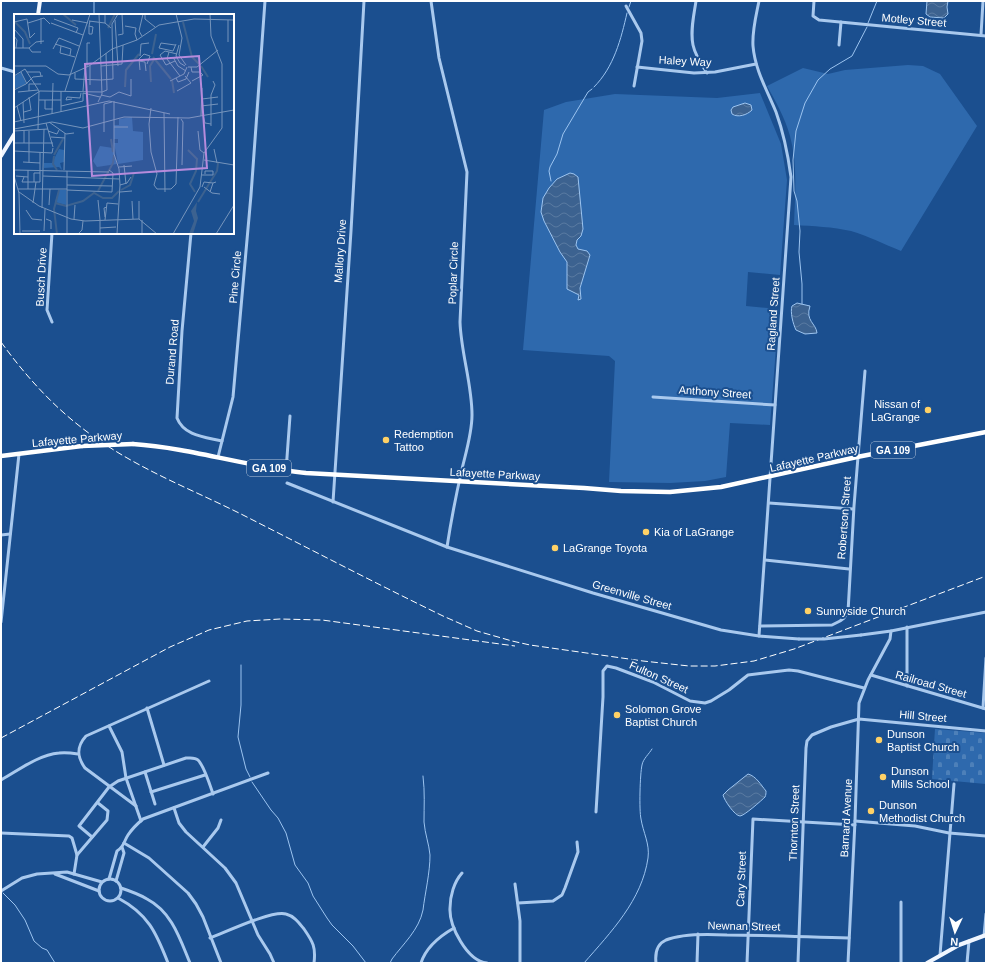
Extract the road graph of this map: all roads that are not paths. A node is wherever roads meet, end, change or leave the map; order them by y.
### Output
1 (40, 1) edge
2 (265, 1) edge
3 (364, 1) edge
4 (430, 1) edge
5 (696, 1) edge
6 (759, 1) edge
7 (814, 1) edge
8 (983, 1) edge
9 (626, 6) dead end
10 (38, 14) edge
11 (841, 22) junction
12 (981, 35) junction
13 (986, 36) edge
14 (839, 45) dead end
15 (756, 64) junction
16 (637, 67) junction
17 (1, 68) edge
18 (14, 72) edge
19 (707, 73) junction
20 (634, 86) dead end
21 (14, 135) edge
22 (1, 156) edge
23 (52, 234) edge
24 (191, 234) edge
25 (52, 322) dead end
26 (865, 371) dead end
27 (653, 397) dead end
28 (775, 405) junction
29 (290, 416) dead end
30 (986, 432) edge
31 (222, 441) junction
32 (18, 454) junction
33 (1, 456) edge
34 (218, 457) junction
35 (857, 457) junction
36 (286, 471) junction
37 (336, 476) junction
38 (771, 477) junction
39 (459, 482) junction
40 (286, 483) dead end
41 (333, 502) junction
42 (769, 502) junction
43 (853, 509) junction
44 (10, 534) junction
45 (1, 535) edge
46 (447, 547) junction
47 (765, 560) junction
48 (849, 568) junction
49 (3, 596) edge
50 (986, 612) edge
51 (1, 622) edge
52 (760, 626) junction
53 (907, 627) junction
54 (891, 631) junction
55 (759, 636) junction
56 (986, 658) edge
57 (871, 675) junction
58 (985, 677) edge
59 (209, 681) dead end
60 (907, 686) junction
61 (864, 688) junction
62 (146, 708) junction
63 (984, 709) edge
64 (859, 719) junction
65 (109, 726) junction
66 (986, 731) edge
67 (78, 754) junction
68 (164, 765) junction
69 (145, 772) junction
70 (268, 773) dead end
71 (205, 774) junction
72 (126, 778) junction
73 (1, 780) edge
74 (954, 784) dead end
75 (110, 787) junction
76 (151, 792) junction
77 (213, 794) junction
78 (98, 803) junction
79 (155, 804) dead end
80 (136, 806) junction
81 (174, 808) junction
82 (596, 812) dead end
83 (221, 820) dead end
84 (140, 821) junction
85 (804, 821) junction
86 (855, 823) junction
87 (1, 833) edge
88 (949, 833) junction
89 (986, 836) edge
90 (92, 837) junction
91 (577, 842) dead end
92 (124, 843) junction
93 (122, 847) junction
94 (203, 847) junction
95 (77, 855) junction
96 (53, 873) junction
97 (462, 873) dead end
98 (74, 874) junction
99 (109, 879) junction
100 (116, 881) junction
101 (102, 882) junction
102 (515, 884) dead end
103 (121, 888) junction
104 (1, 891) edge
105 (99, 891) junction
106 (118, 898) junction
107 (901, 902) dead end
108 (518, 903) junction
109 (986, 914) edge
110 (252, 922) junction
111 (454, 928) junction
112 (698, 934) junction
113 (748, 935) junction
114 (985, 936) edge
115 (799, 937) junction
116 (210, 938) junction
117 (849, 938) junction
118 (969, 941) junction
119 (940, 955) junction
120 (168, 963) edge
121 (190, 963) edge
122 (221, 963) edge
123 (274, 963) edge
124 (314, 963) edge
125 (421, 963) edge
126 (487, 963) edge
127 (520, 963) edge
128 (656, 963) edge
129 (697, 963) edge
130 (747, 963) edge
131 (798, 963) edge
132 (848, 963) edge
133 (902, 963) edge
134 (927, 963) edge
135 (967, 963) edge

1 - 10 main road
2 - 31 street, Pine Circle
3 - 37 street, Mallory Drive
4 - 39 street, Poplar Circle
5 - 19 street
6 - 15 street, Ragland Street
7 - 11 street, Motley Street
8 - 12 street
9 - 16 street
11 - 12 street, Motley Street
11 - 14 street
12 - 13 street, Motley Street
15 - 19 street, Haley Way
15 - 28 street, Ragland Street
16 - 19 street, Haley Way
16 - 20 street
17 - 18 street
21 - 22 main road
23 - 25 street, Busch Drive
24 - 31 street, Durand Road
26 - 35 street, Robertson Street
27 - 28 street, Anthony Street
28 - 38 street, Ragland Street
29 - 36 street
30 - 35 highway, Lafayette Parkway / GA 109
31 - 34 street, Pine Circle
32 - 33 highway, Lafayette Parkway / GA 109
32 - 34 highway, Lafayette Parkway / GA 109, bridge
32 - 44 street
34 - 36 highway, Lafayette Parkway / GA 109
35 - 38 highway, Lafayette Parkway / GA 109
35 - 43 street, Robertson Street
36 - 37 highway, Lafayette Parkway / GA 109
37 - 39 highway, Lafayette Parkway / GA 109
37 - 41 street, Mallory Drive
38 - 39 highway, Lafayette Parkway / GA 109
38 - 42 street, Ragland Street
39 - 46 street, Poplar Circle
40 - 41 street, Greenville Street
41 - 46 street, Greenville Street
42 - 43 street
42 - 47 street, Ragland Street
43 - 48 street, Robertson Street
44 - 45 street
44 - 49 street
46 - 55 street, Greenville Street
47 - 48 street
47 - 52 street, Ragland Street
48 - 52 street, Robertson Street
49 - 51 street
50 - 53 street, Greenville Street
52 - 55 street, Ragland Street
53 - 54 street, Greenville Street
53 - 60 street
54 - 55 street, Greenville Street, bridge
54 - 57 street, Barnard Avenue
56 - 58 street
57 - 60 street, Railroad Street
57 - 61 street, Barnard Avenue
58 - 63 street
59 - 62 street
60 - 63 street, Railroad Street
61 - 64 street, Barnard Avenue
61 - 82 street, Fulton Street
62 - 65 street
62 - 68 street
64 - 66 street, Hill Street
64 - 85 street, Thornton Street
64 - 86 street, Barnard Avenue
65 - 67 street
65 - 72 street
67 - 73 street
67 - 75 street
68 - 69 street
68 - 71 street
69 - 72 street
69 - 76 street
70 - 77 street
71 - 76 street
71 - 77 street
72 - 75 street
72 - 80 street
74 - 88 street
75 - 78 street
75 - 80 street
76 - 79 street
77 - 81 street
78 - 90 street
78 - 90 street
80 - 84 street
81 - 84 street
81 - 94 street
83 - 94 street
84 - 92 street
85 - 86 street
85 - 113 street, Cary Street
85 - 115 street, Thornton Street
86 - 88 street
86 - 117 street, Barnard Avenue
87 - 95 street
88 - 89 street
88 - 119 street
90 - 95 street
91 - 108 street
92 - 93 street
92 - 116 street
93 - 99 street
93 - 100 street
94 - 110 street
95 - 98 street
96 - 98 street
96 - 104 street
96 - 105 street
97 - 111 street
98 - 101 street
99 - 100 street
99 - 101 street
100 - 103 street
101 - 105 street
102 - 108 street
103 - 106 street
103 - 121 street
105 - 106 street
106 - 120 street
107 - 133 street
108 - 127 street
109 - 114 street
110 - 116 street
110 - 123 street
110 - 124 street
111 - 125 street
111 - 126 street
112 - 113 street, Newnan Street
112 - 128 street, Newnan Street
112 - 129 street
113 - 115 street, Newnan Street
113 - 130 street, Cary Street
114 - 118 main road
115 - 117 street, Newnan Street
115 - 131 street, Thornton Street
116 - 122 street
117 - 132 street, Barnard Avenue
118 - 119 main road
118 - 135 street
119 - 134 main road

